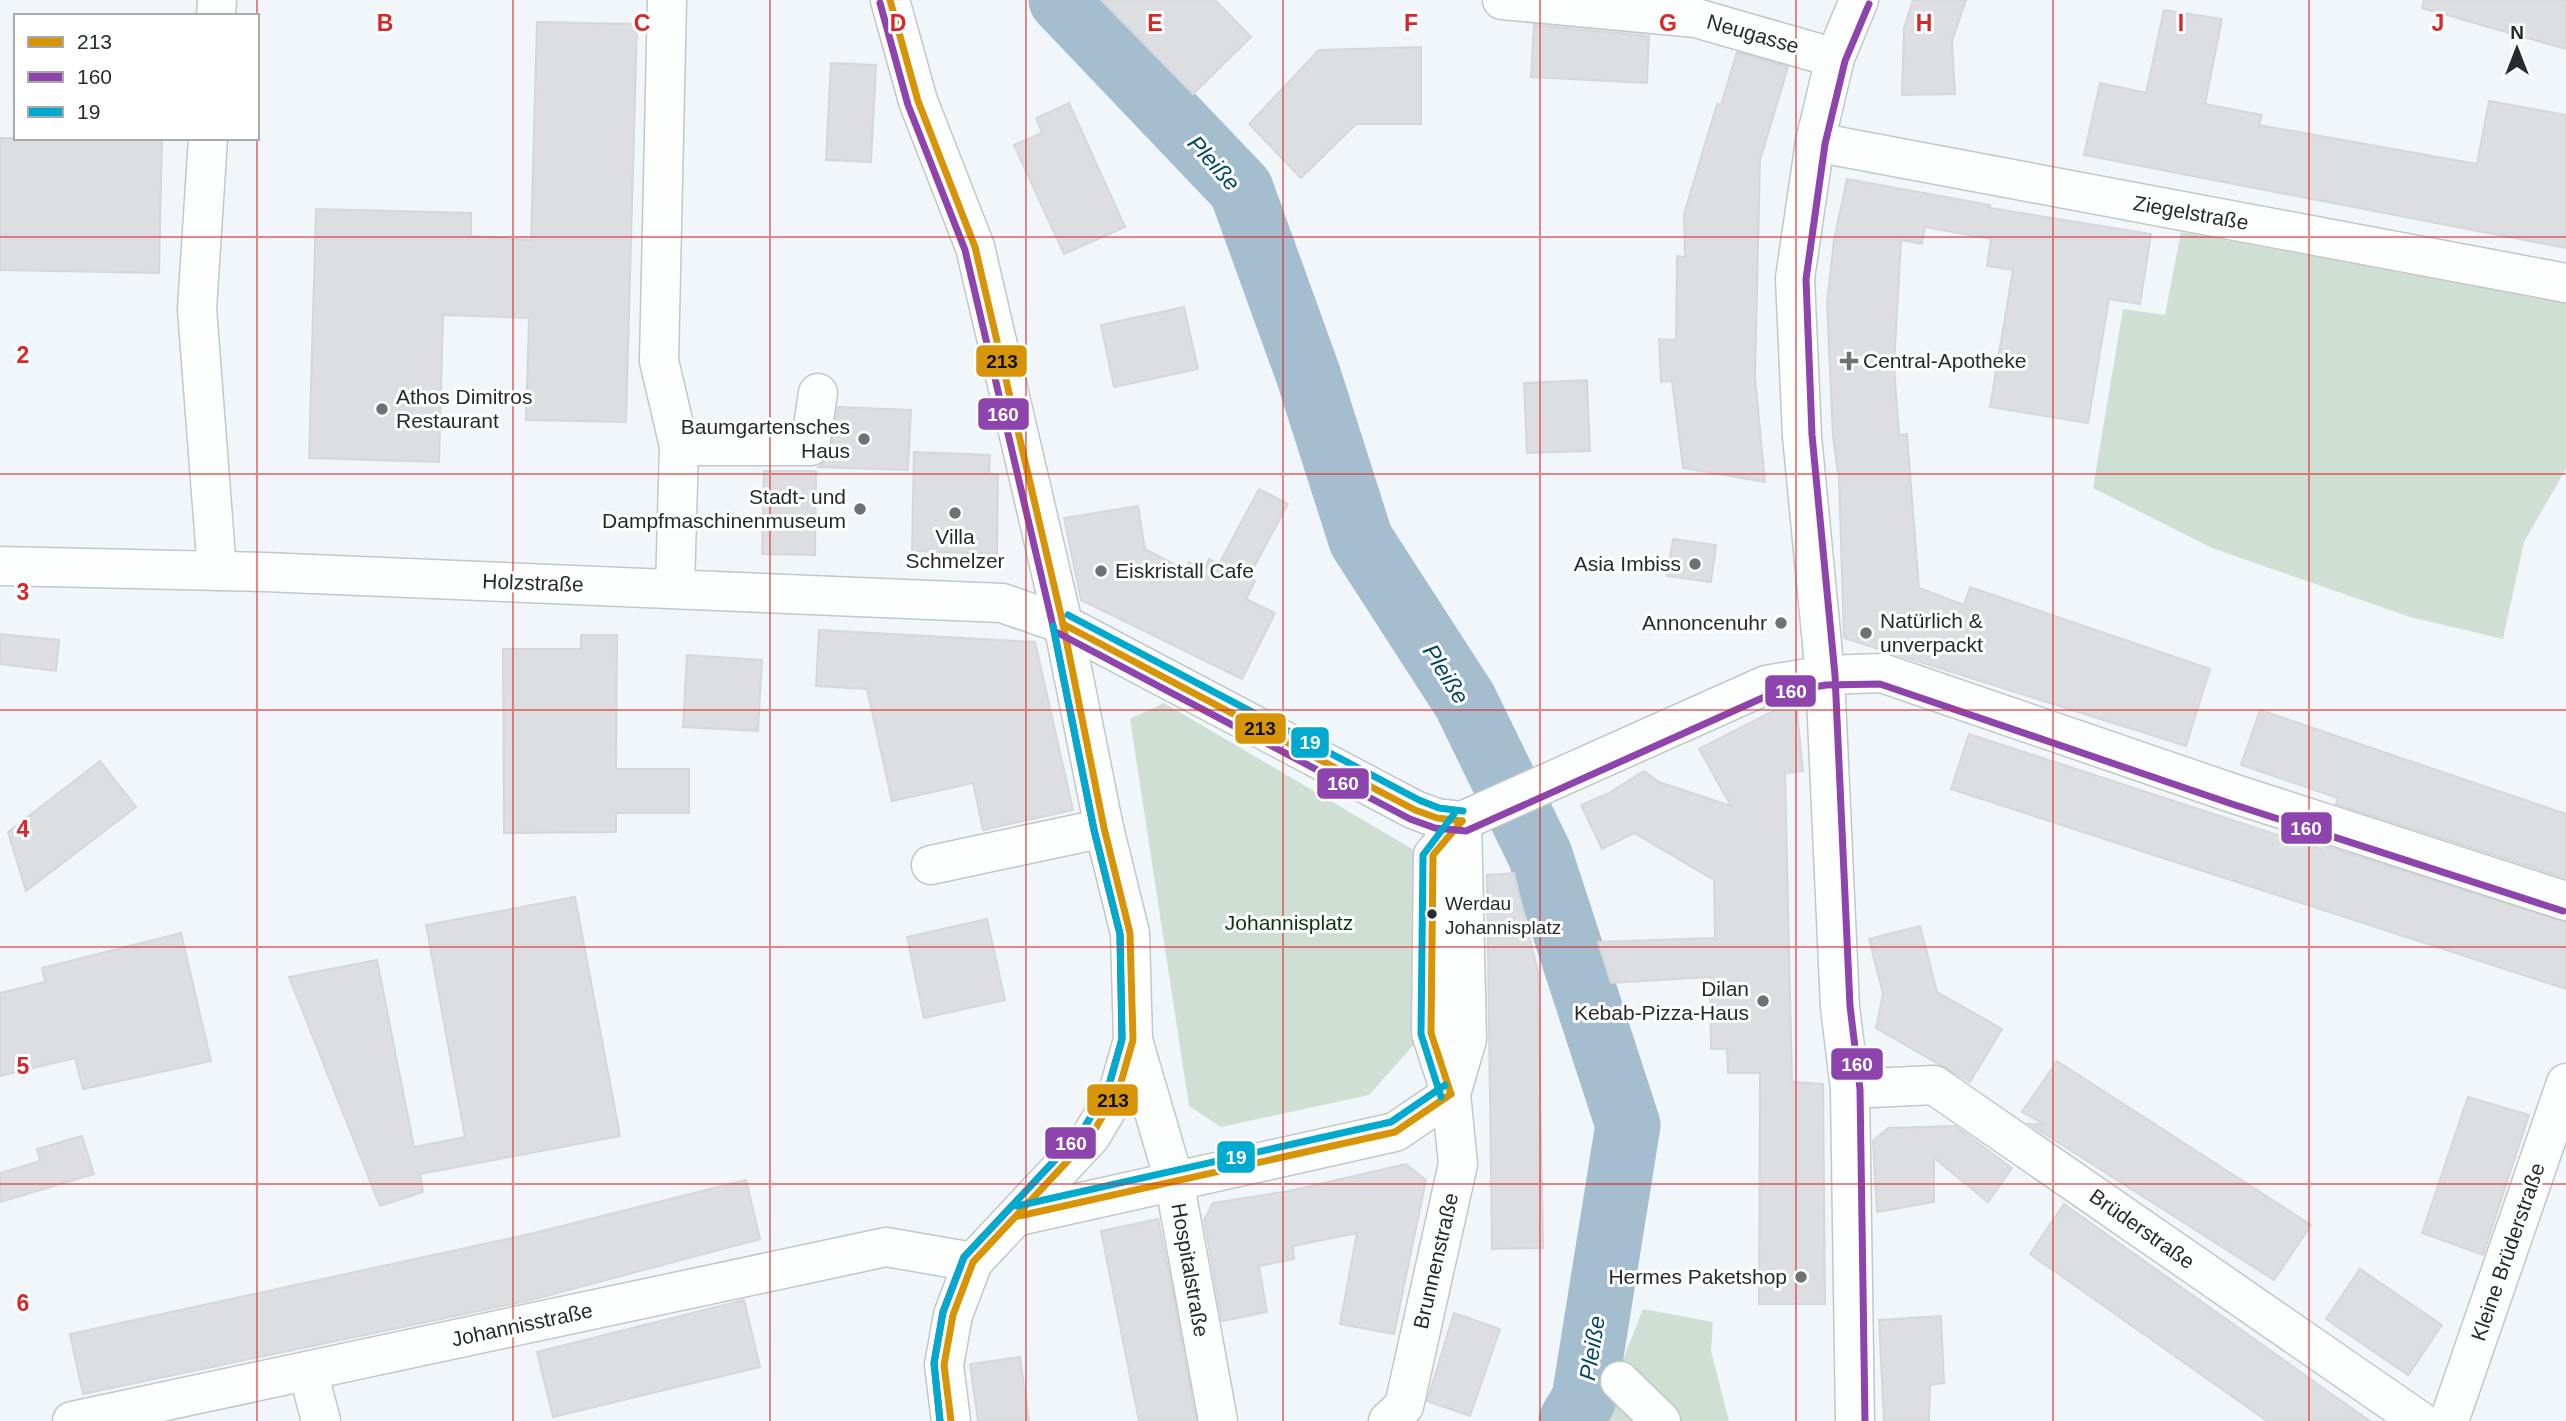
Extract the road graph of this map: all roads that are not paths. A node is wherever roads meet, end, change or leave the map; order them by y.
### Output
1 (667, 0) edge
2 (890, 0) edge
3 (1502, 0) edge
4 (1858, 0) edge
5 (1835, 58) junction
6 (208, 140) edge
7 (1815, 142) junction
8 (2566, 283) edge
9 (817, 393) dead end
10 (679, 446) junction
11 (0, 566) edge
12 (217, 571) junction
13 (675, 589) junction
14 (1063, 624) junction
15 (1825, 675) junction
16 (1471, 817) junction
17 (1104, 828) junction
18 (931, 865) dead end
19 (2566, 901) edge
20 (1133, 1040) junction
21 (2566, 1083) edge
22 (1850, 1089) junction
23 (1451, 1094) junction
24 (1174, 1180) junction
25 (1018, 1216) junction
26 (973, 1262) junction
27 (308, 1371) junction
28 (1620, 1381) dead end
29 (72, 1421) edge
30 (321, 1421) edge
31 (951, 1421) edge
32 (1218, 1421) edge
33 (1388, 1421) edge
34 (1661, 1421) edge
35 (1855, 1421) edge
36 (2420, 1421) edge
37 (2449, 1421) edge

1 - 10 street
2 - 14 street
3 - 5 street, Neugasse
4 - 5 street
5 - 7 street
6 - 12 street
7 - 8 street, Ziegelstraße
7 - 15 street
9 - 10 street
10 - 13 street
11 - 12 street, Holzstraße
12 - 13 street, Holzstraße
13 - 14 street, Holzstraße
14 - 16 street
14 - 17 street
15 - 16 street
15 - 19 street
15 - 22 street
16 - 23 street
17 - 18 street
17 - 20 street
20 - 24 street, Hospitalstraße
20 - 25 street
21 - 37 street, Kleine Brüderstraße
22 - 35 street
22 - 36 street, Brüderstraße
23 - 24 street
23 - 33 street, Brunnenstraße
24 - 25 street
24 - 32 street, Hospitalstraße
25 - 26 street
26 - 27 street, Johannisstraße
26 - 31 street
27 - 29 street, Johannisstraße
27 - 30 street
28 - 34 street

